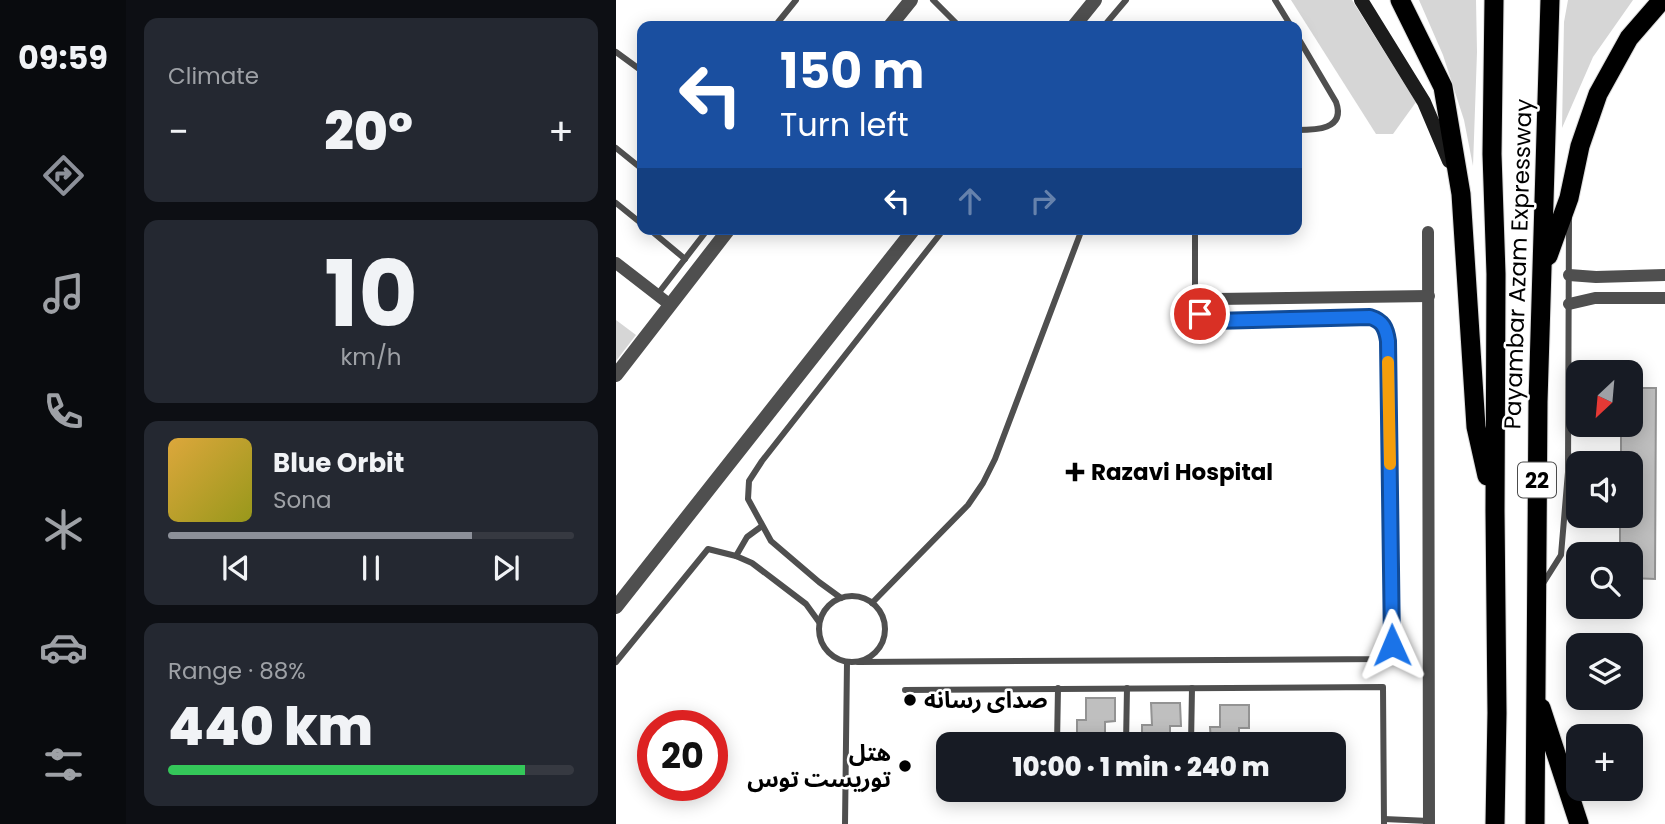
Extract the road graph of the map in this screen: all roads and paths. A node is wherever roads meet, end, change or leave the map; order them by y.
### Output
1 (796, 0) edge
2 (911, 0) edge
3 (933, 0) edge
4 (1095, 0) edge
5 (1126, 0) edge
6 (1275, 0) edge
7 (1361, 0) edge
8 (1399, 0) edge
9 (1549, 0) edge
10 (1662, 0) edge
11 (1493, 4) edge
12 (779, 21) edge
13 (894, 21) edge
14 (954, 21) edge
15 (1078, 21) edge
16 (1108, 21) edge
17 (1288, 21) edge
18 (1302, 44) edge
19 (616, 52) edge
20 (637, 67) edge
21 (1302, 130) edge
22 (616, 148) edge
23 (637, 165) edge
24 (1461, 194) junction
25 (1569, 198) junction
26 (616, 203) edge
27 (637, 220) edge
28 (1429, 232) dead end
29 (656, 235) edge
30 (703, 235) edge
31 (724, 235) edge
32 (909, 235) edge
33 (939, 235) edge
34 (1080, 235) edge
35 (1195, 235) edge
36 (685, 259) junction
37 (616, 264) edge
38 (1543, 270) junction
39 (1569, 275) junction
40 (1665, 275) edge
41 (657, 295) junction
42 (1429, 296) junction
43 (1665, 298) edge
44 (1216, 299) dead end
45 (669, 304) junction
46 (1569, 304) junction
47 (616, 375) edge
48 (1494, 511) junction
49 (762, 526) junction
50 (736, 555) junction
51 (1536, 595) junction
52 (841, 598) junction
53 (872, 603) junction
54 (616, 607) edge
55 (819, 622) junction
56 (616, 662) edge
57 (847, 662) junction
58 (858, 662) junction
59 (1058, 688) junction
60 (1127, 688) junction
61 (1192, 688) junction
62 (905, 690) dead end
63 (1535, 691) junction
64 (1057, 732) edge
65 (1126, 732) edge
66 (1191, 732) edge
67 (1384, 822) edge
68 (1429, 822) edge
69 (845, 824) edge
70 (1495, 824) edge
71 (1535, 824) edge
72 (1579, 824) edge

1 - 12 lane
2 - 13 street
3 - 14 lane
4 - 15 street
5 - 16 lane
6 - 17 lane
7 - 24 main road
8 - 24 highway
9 - 38 highway, Payambar Azam Expressway / 22
10 - 25 highway
11 - 48 highway, Payambar Azam Expressway
18 - 21 lane
19 - 20 lane
22 - 23 lane
24 - 48 highway
25 - 38 highway
25 - 39 lane
26 - 27 lane
28 - 42 street
29 - 36 lane
30 - 36 lane
31 - 45 street
32 - 54 street
33 - 49 lane
34 - 53 lane
35 - 58 lane
36 - 41 lane
37 - 41 street
38 - 51 highway, Payambar Azam Expressway / 22
39 - 40 street
39 - 46 lane
41 - 45 street
42 - 44 street
42 - 68 street
43 - 46 street
45 - 47 street
46 - 51 lane
48 - 70 highway, Payambar Azam Expressway / 22
49 - 50 lane
49 - 52 lane
50 - 55 lane
50 - 56 lane
51 - 63 highway, Payambar Azam Expressway / 22
52 - 53 lane
52 - 55 lane
53 - 58 lane
55 - 57 lane
57 - 58 lane
57 - 69 lane
59 - 60 lane
59 - 62 lane
59 - 64 lane
60 - 61 lane
60 - 65 lane
61 - 66 lane
61 - 67 lane
63 - 71 highway, Payambar Azam Expressway / 22
63 - 72 highway
67 - 68 lane

